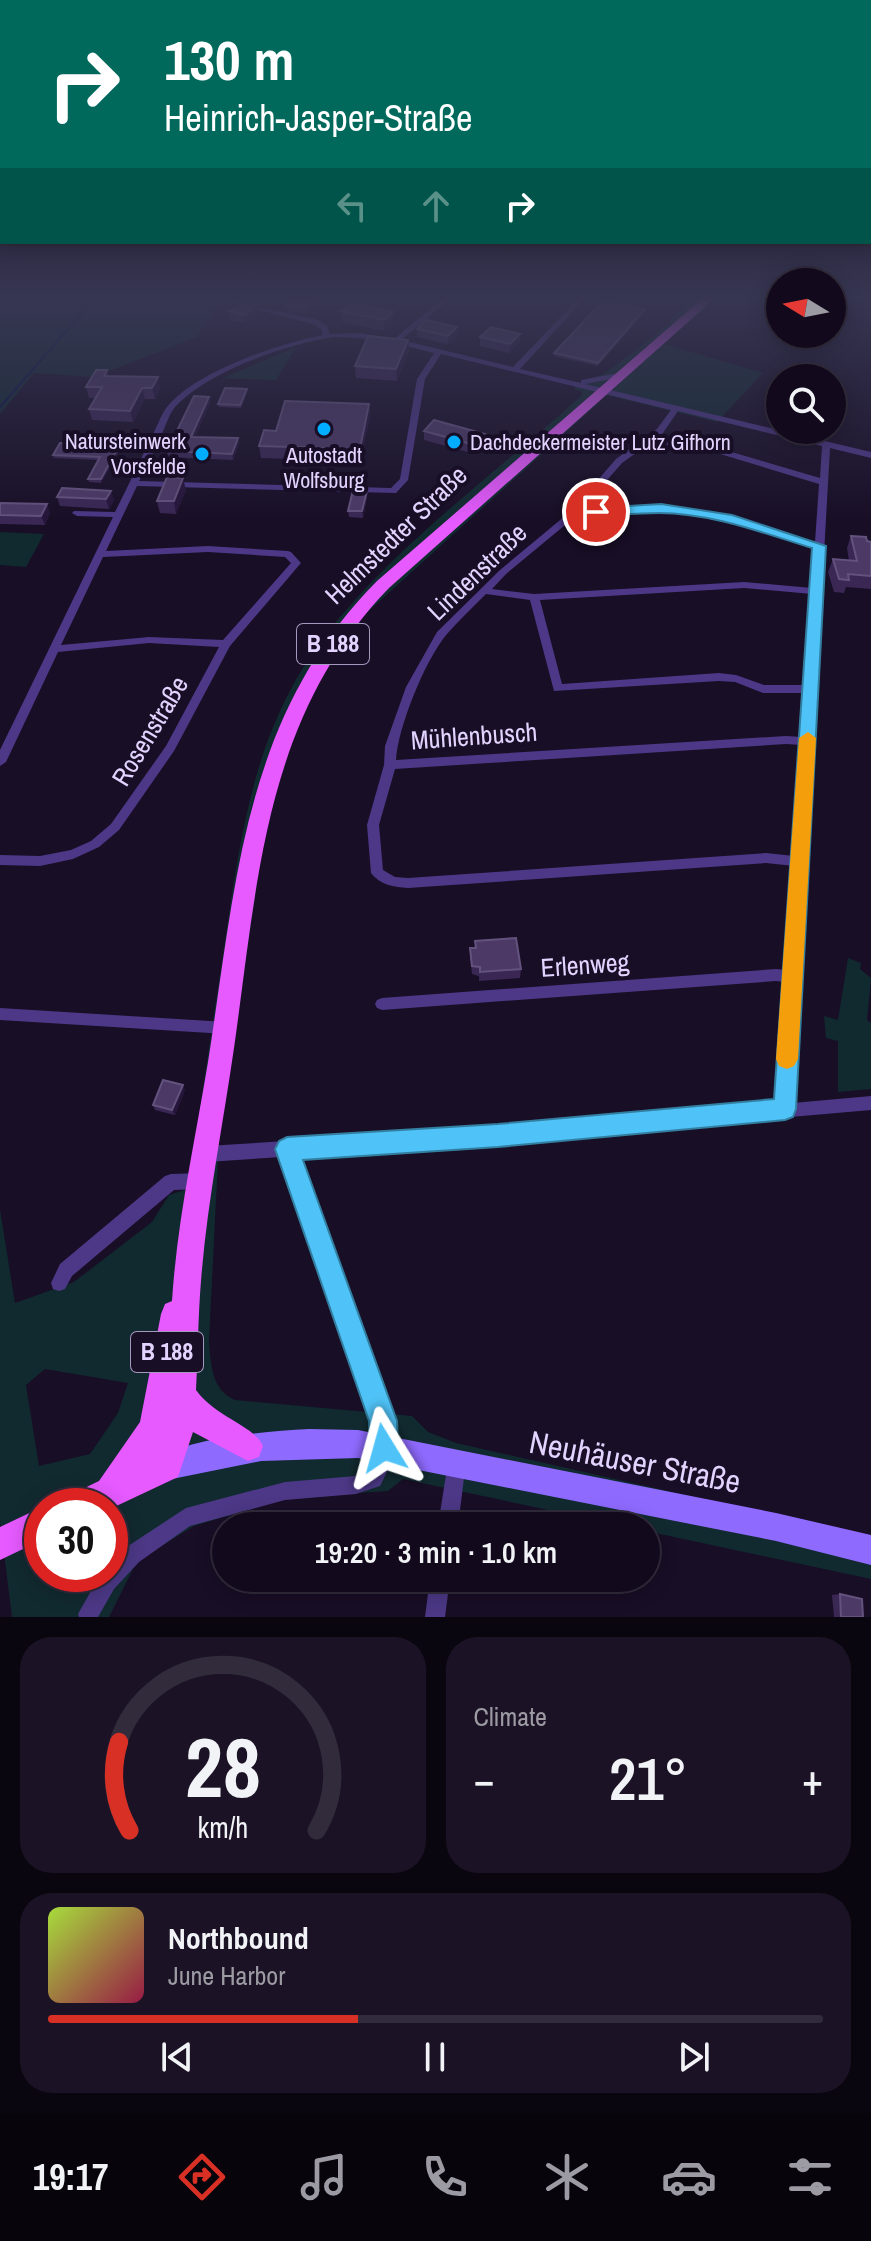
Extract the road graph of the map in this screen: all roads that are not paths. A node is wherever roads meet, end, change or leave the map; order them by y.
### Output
1 (225, 373) edge
2 (425, 373) edge
3 (531, 373) edge
4 (618, 375) joint
5 (565, 381) junction
6 (600, 390) junction
7 (676, 408) junction
8 (766, 430) edge
9 (646, 442) junction
10 (826, 444) joint
11 (871, 455) edge
12 (823, 482) junction
13 (133, 483) junction
14 (77, 513) dead end
15 (574, 513) junction
16 (118, 515) junction
17 (819, 546) junction
18 (100, 554) junction
19 (485, 591) junction
20 (817, 591) junction
21 (534, 597) junction
22 (226, 644) junction
23 (55, 649) junction
24 (810, 689) junction
25 (808, 741) junction
26 (0, 762) edge
27 (390, 765) junction
28 (0, 860) edge
29 (798, 861) junction
30 (792, 977) junction
31 (382, 1004) dead end
32 (0, 1014) edge
33 (226, 1028) junction
34 (871, 1103) edge
35 (785, 1109) junction
36 (287, 1149) junction
37 (205, 1167) junction
38 (187, 1280) junction
39 (59, 1283) dead end
40 (180, 1391) junction
41 (155, 1425) junction
42 (248, 1446) junction
43 (384, 1448) junction
44 (457, 1462) junction
45 (167, 1466) junction
46 (107, 1488) edge
47 (120, 1488) edge
48 (450, 1512) edge
49 (24, 1532) edge
50 (0, 1544) edge
51 (871, 1550) edge
52 (438, 1592) edge
53 (88, 1614) dead end
54 (435, 1617) edge

1 - 13 street
2 - 13 street
3 - 5 street
4 - 5 street
4 - 6 main road, Helmstedter Straße / B 188
5 - 6 street
6 - 7 street
6 - 33 main road, Helmstedter Straße / B 188
7 - 8 street
7 - 9 street, Lindenstraße
9 - 12 street
9 - 15 street, Lindenstraße
10 - 11 street
10 - 12 street
12 - 17 street
13 - 16 street
14 - 16 street
15 - 17 street
15 - 19 street, Lindenstraße
16 - 18 street
17 - 20 street
18 - 22 street, Rosenstraße
18 - 23 street
19 - 21 street
19 - 27 street, Lindenstraße
20 - 21 street
20 - 24 street
21 - 24 street
22 - 23 street
22 - 28 street, Rosenstraße
23 - 26 street
24 - 25 street
25 - 27 street, Mühlenbusch
25 - 29 street
27 - 29 street, Mühlenbusch
29 - 30 street
30 - 31 street, Erlenweg
30 - 35 street
32 - 33 street
33 - 37 main road, Helmstedter Straße / B 188
34 - 35 street
35 - 36 street
36 - 37 street
36 - 43 street
37 - 38 main road, Helmstedter Straße / B 188
37 - 39 street
38 - 40 main road, Helmstedter Straße / B 188
38 - 41 main road, Helmstedter Straße / B 188
40 - 42 main road
40 - 45 main road, Helmstedter Straße / B 188
41 - 45 main road, Helmstedter Straße / B 188
41 - 46 main road, B 188
42 - 43 main road, Neuhäuser Straße
42 - 45 main road, Neuhäuser Straße
43 - 44 main road, Neuhäuser Straße
43 - 53 street
44 - 48 street
44 - 51 main road, Neuhäuser Straße
45 - 47 main road, B 188
49 - 50 main road
52 - 54 street

